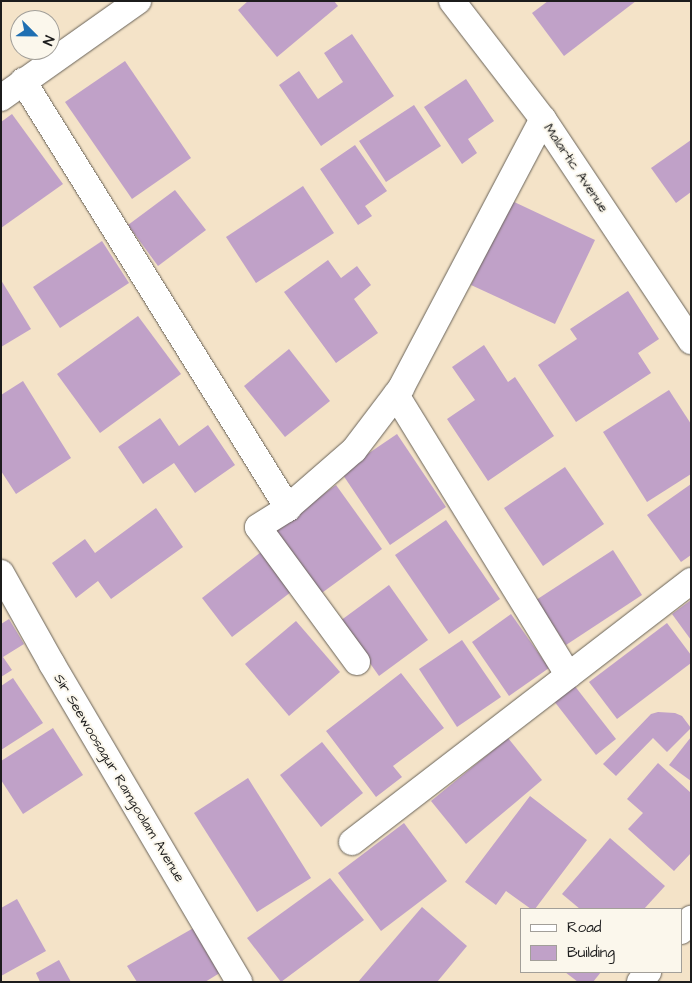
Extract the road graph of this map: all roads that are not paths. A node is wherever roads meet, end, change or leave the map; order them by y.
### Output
1 (138, 1) edge
2 (452, 1) edge
3 (23, 81) junction
4 (1, 98) edge
5 (543, 119) junction
6 (691, 341) edge
7 (396, 395) junction
8 (288, 508) junction
9 (2, 575) edge
10 (691, 581) edge
11 (357, 662) dead end
12 (568, 675) junction
13 (352, 842) dead end
14 (691, 919) edge
15 (682, 930) edge
16 (239, 982) edge

1 - 3 street
2 - 5 street, Malartic Avenue
3 - 4 street
3 - 8 street
5 - 6 street, Malartic Avenue
5 - 7 street
7 - 8 street
7 - 12 street
8 - 11 street
9 - 16 street, Sir Seewoosagur Ramgoolam Avenue
10 - 12 street
12 - 13 street
14 - 15 street

